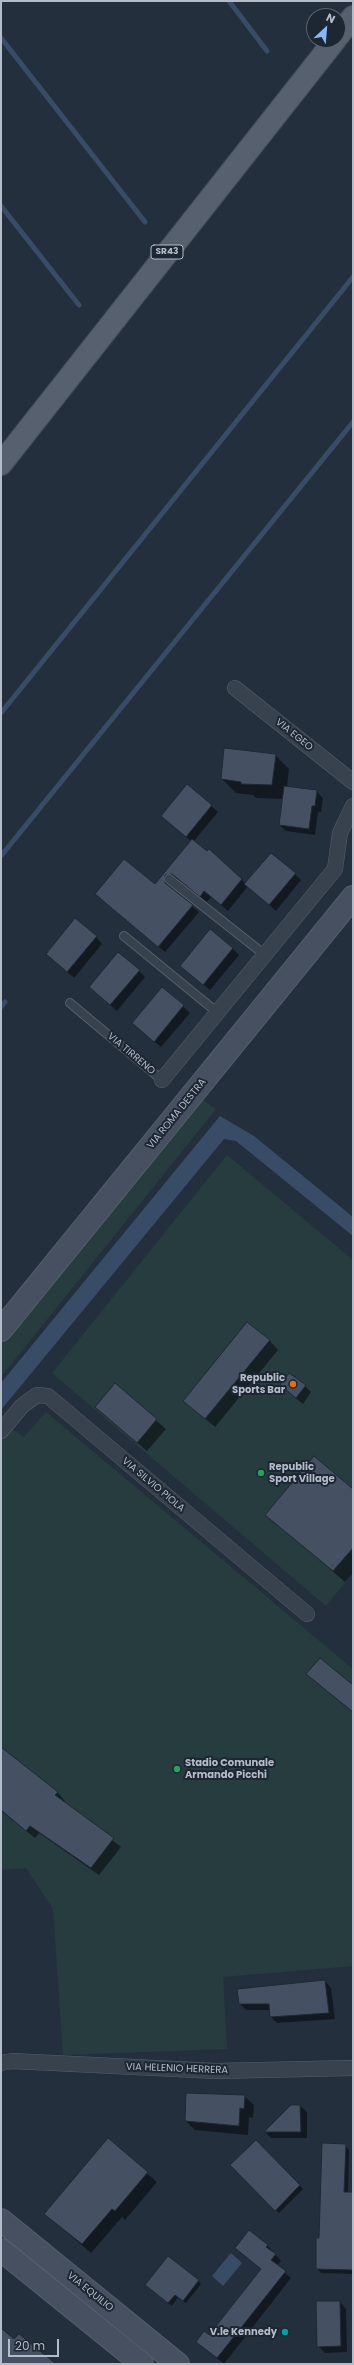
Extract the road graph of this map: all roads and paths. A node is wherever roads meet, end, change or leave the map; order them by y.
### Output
1 (353, 17) edge
2 (346, 26) edge
3 (329, 48) edge
4 (1, 464) edge
5 (235, 688) dead end
6 (353, 782) edge
7 (353, 806) edge
8 (169, 879) dead end
9 (353, 897) edge
10 (124, 936) dead end
11 (265, 955) junction
12 (70, 1003) dead end
13 (218, 1014) junction
14 (162, 1080) joint
15 (1, 1330) edge
16 (1, 1431) edge
17 (307, 1614) dead end
18 (1, 2063) edge
19 (353, 2068) edge
20 (1, 2220) edge
21 (1, 2250) edge
22 (142, 2364) edge
23 (178, 2364) edge

1 - 2 main road
3 - 4 main road, SR43
5 - 6 street, VIA EGEO
7 - 11 street, VIA TIRRENO
8 - 11 lane
9 - 15 street, VIA ROMA DESTRA
10 - 13 lane
11 - 13 street, VIA TIRRENO
12 - 14 lane, VIA TIRRENO
13 - 14 street, VIA TIRRENO
16 - 17 street, VIA SILVIO PIOLA
18 - 19 street, VIA HELENIO HERRERA
20 - 23 street, VIA EQUILIO
21 - 22 street

